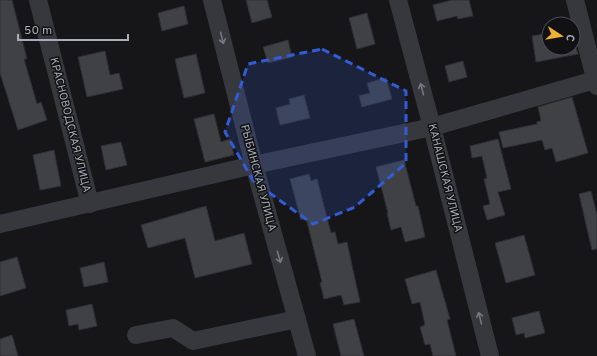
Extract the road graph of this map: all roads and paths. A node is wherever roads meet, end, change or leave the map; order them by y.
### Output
1 (38, 0) edge
2 (212, 0) edge
3 (398, 0) edge
4 (575, 0) edge
5 (596, 83) edge
6 (432, 127) junction
7 (254, 165) junction
8 (90, 204) junction
9 (0, 224) edge
10 (297, 319) junction
11 (136, 335) dead end
12 (307, 356) edge
13 (490, 356) edge

1 - 8 street, КРАСНОВОДСКАЯ УЛИЦА
2 -> 7 street, РЫБИНСКАЯ УЛИЦА
6 -> 3 street, КАНАШСКАЯ УЛИЦА
4 - 5 street
5 - 6 street
6 - 7 street
13 -> 6 street, КАНАШСКАЯ УЛИЦА
7 - 8 street
7 -> 10 street, РЫБИНСКАЯ УЛИЦА
8 - 9 street
10 - 11 street
10 - 12 street, РЫБИНСКАЯ УЛИЦА

